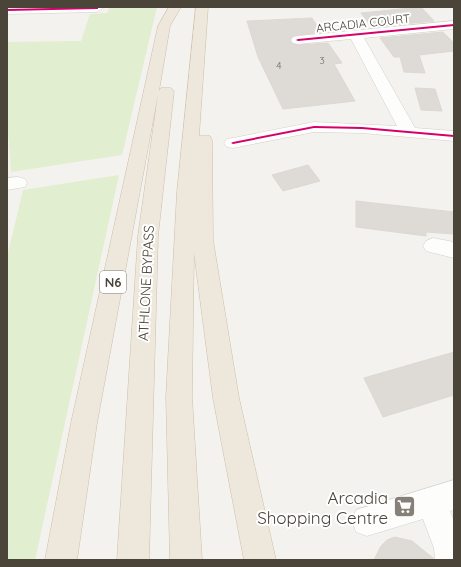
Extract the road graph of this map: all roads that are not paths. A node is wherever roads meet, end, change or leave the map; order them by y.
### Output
1 (175, 7) edge
2 (179, 7) edge
3 (202, 7) edge
4 (97, 8) dead end
5 (7, 10) edge
6 (454, 24) edge
7 (355, 34) junction
8 (198, 38) junction
9 (298, 40) dead end
10 (409, 132) junction
11 (454, 136) edge
12 (232, 143) dead end
13 (434, 246) dead end
14 (454, 250) edge
15 (443, 498) edge
16 (367, 521) dead end
17 (61, 560) edge
18 (133, 560) edge
19 (186, 560) edge
20 (260, 560) edge
21 (450, 560) edge

1 - 17 highway, N6
2 - 18 highway, ATHLONE BYPASS / N6
3 - 8 highway
4 - 5 street
6 - 7 street, ARCADIA COURT
7 - 9 street, ARCADIA COURT
7 - 10 street, ARCADIA COURT
8 - 19 highway
8 - 20 highway
10 - 11 street
10 - 12 street
13 - 14 street
15 - 16 street
15 - 21 street

